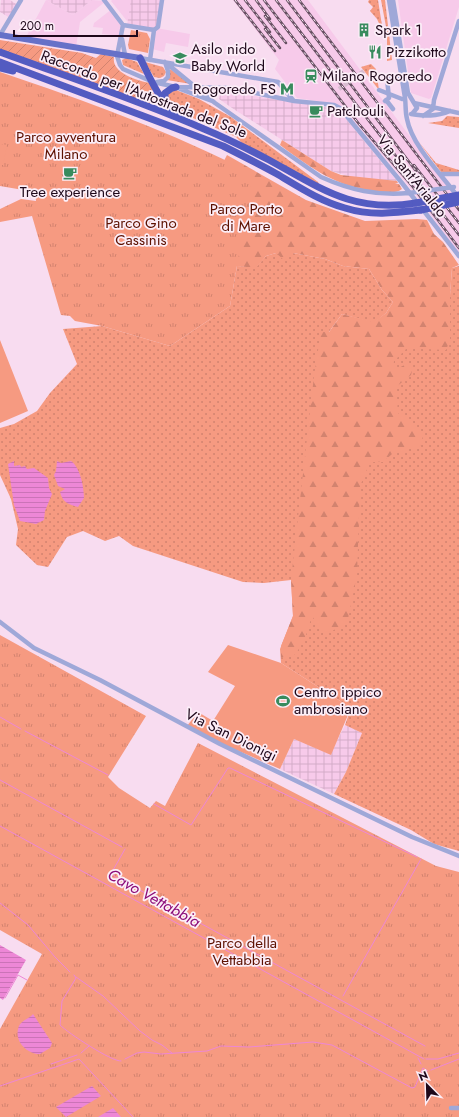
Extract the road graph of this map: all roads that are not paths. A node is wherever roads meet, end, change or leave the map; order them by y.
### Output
1 (21, 0) edge
2 (104, 0) edge
3 (162, 0) edge
4 (389, 0) edge
5 (393, 0) edge
6 (459, 21) edge
7 (123, 25) junction
8 (154, 30) junction
9 (0, 35) edge
10 (122, 39) junction
11 (0, 52) edge
12 (118, 54) junction
13 (125, 55) junction
14 (140, 58) junction
15 (150, 60) junction
16 (0, 62) edge
17 (165, 62) junction
18 (0, 68) edge
19 (35, 75) junction
20 (398, 77) dead end
21 (153, 82) junction
22 (176, 87) junction
23 (284, 87) junction
24 (197, 88) junction
25 (379, 90) dead end
26 (388, 93) junction
27 (272, 96) junction
28 (402, 99) dead end
29 (294, 101) junction
30 (165, 103) junction
31 (216, 103) junction
32 (414, 103) junction
33 (405, 105) junction
34 (433, 108) junction
35 (393, 109) dead end
36 (405, 111) junction
37 (450, 111) junction
38 (459, 113) edge
39 (412, 114) junction
40 (423, 116) junction
41 (242, 146) junction
42 (441, 174) junction
43 (459, 174) edge
44 (456, 187) edge
45 (459, 195) edge
46 (459, 198) edge
47 (459, 202) edge
48 (459, 256) edge
49 (0, 622) edge
50 (459, 856) edge
51 (451, 1108) dead end
52 (459, 1108) edge

1 - 9 street
2 - 7 street
3 - 8 street
4 - 33 street
5 - 32 street
6 - 34 street
7 - 8 street
7 - 10 street
8 - 15 street
9 - 12 main road
10 - 12 street
10 - 13 street
11 - 41 highway, Raccordo per l'Autostrada del Sole
12 - 13 main road
12 - 21 street
13 - 14 main road
14 - 15 street
14 - 21 highway
15 - 17 street
16 - 19 highway
17 - 21 street
17 - 23 street
17 - 24 street
18 - 19 highway
19 - 47 highway, Raccordo per l'Autostrada del Sole, bridge
20 - 26 street
21 - 22 street
21 - 30 highway
22 - 24 street
22 - 30 highway
22 - 31 street
23 - 27 street
23 - 29 street
24 - 27 street
24 - 31 street
25 - 26 street
26 - 28 street
26 - 35 street
27 - 29 street
29 - 48 street, Via Sant'Arialdo
30 - 41 highway
31 - 44 street, bridge
32 - 33 street
32 - 34 street
32 - 39 street
33 - 36 street
34 - 37 street
34 - 40 street
36 - 39 street
36 - 42 street
37 - 38 street
37 - 40 street
39 - 40 street
41 - 45 highway, Raccordo per l'Autostrada del Sole, bridge
42 - 43 street
42 - 46 street
49 - 50 street, Via San Dionigi
51 - 52 street

